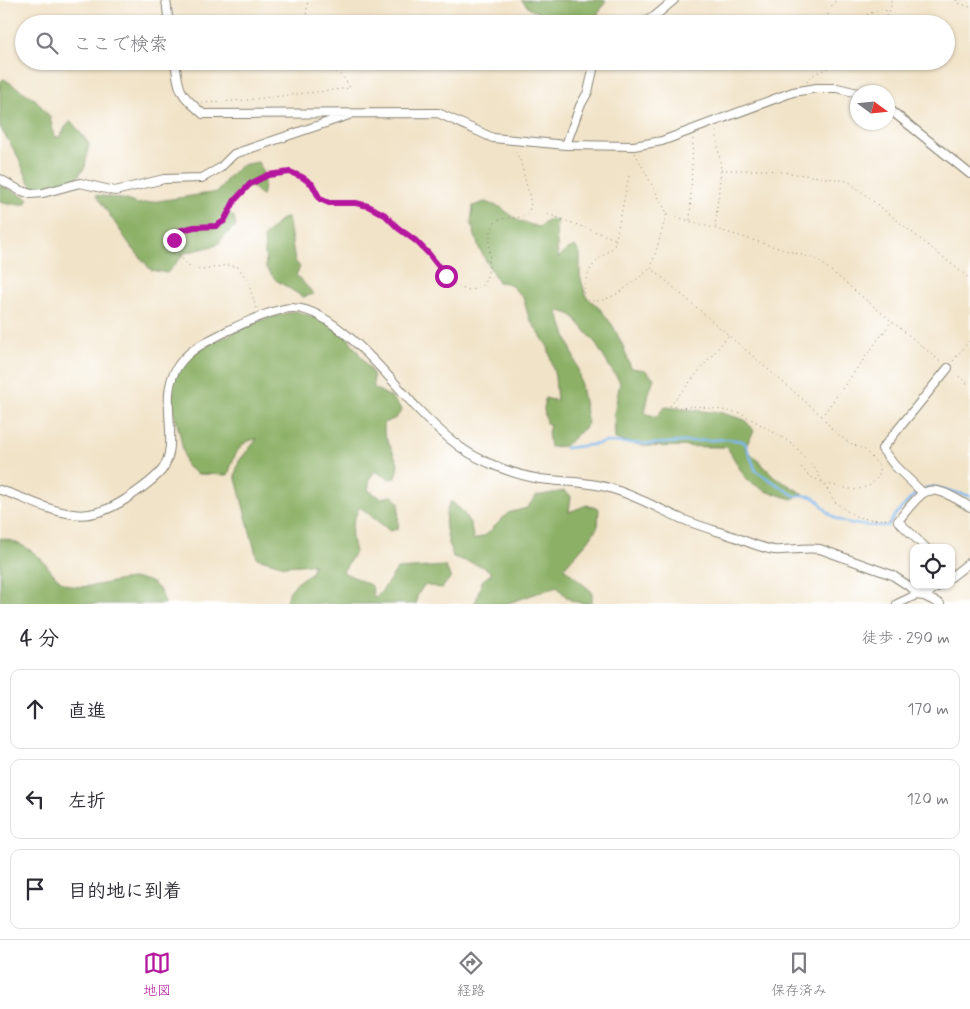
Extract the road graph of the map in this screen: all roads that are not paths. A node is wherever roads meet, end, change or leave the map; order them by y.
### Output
1 (166, 0) edge
2 (674, 0) edge
3 (168, 15) edge
4 (657, 15) edge
5 (176, 70) edge
6 (593, 70) edge
7 (850, 91) edge
8 (356, 113) junction
9 (895, 114) edge
10 (566, 145) junction
11 (970, 174) edge
12 (0, 179) edge
13 (948, 368) road end
14 (0, 490) edge
15 (923, 493) junction
16 (970, 506) edge
17 (922, 544) edge
18 (970, 562) edge
19 (955, 574) edge
20 (934, 589) edge
21 (924, 596) junction
22 (897, 604) edge
23 (940, 604) edge

1 - 3 street
2 - 4 street
5 - 8 street
6 - 10 street
7 - 10 street
8 - 10 street
8 - 12 street
9 - 11 street
13 - 15 street
14 - 21 street
15 - 16 street
15 - 17 street
18 - 19 street
20 - 21 street
21 - 22 street
21 - 23 street

